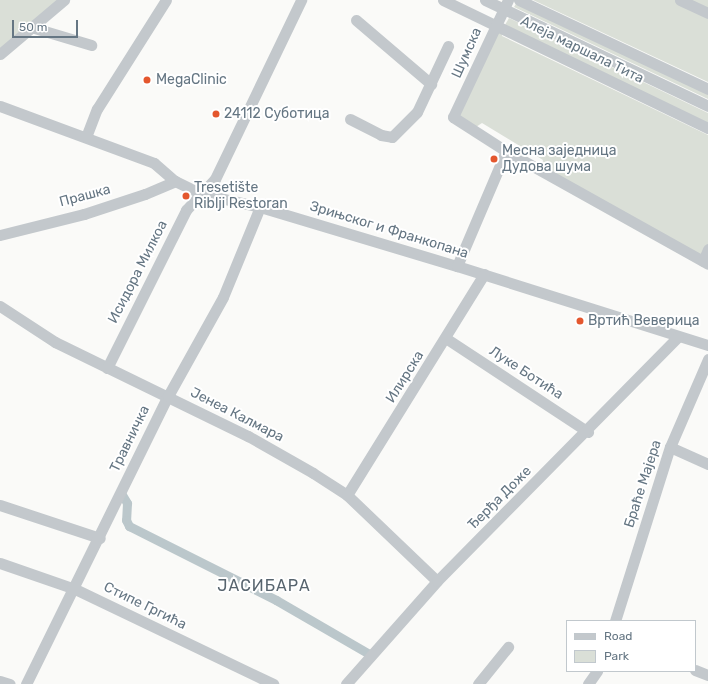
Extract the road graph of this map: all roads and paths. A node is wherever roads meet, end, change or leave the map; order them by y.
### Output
1 (64, 0) edge
2 (166, 0) edge
3 (300, 0) edge
4 (443, 0) edge
5 (484, 0) edge
6 (519, 0) edge
7 (680, 0) edge
8 (505, 4) edge
9 (708, 13) edge
10 (356, 20) dead end
11 (495, 24) junction
12 (31, 27) junction
13 (92, 45) dead end
14 (448, 46) dead end
15 (0, 54) edge
16 (431, 84) junction
17 (708, 89) edge
18 (0, 106) edge
19 (708, 106) edge
20 (350, 119) dead end
21 (708, 128) edge
22 (86, 137) junction
23 (506, 151) junction
24 (175, 181) junction
25 (202, 194) junction
26 (260, 207) junction
27 (0, 235) edge
28 (708, 249) edge
29 (705, 262) edge
30 (457, 266) junction
31 (484, 274) junction
32 (0, 306) edge
33 (678, 338) junction
34 (446, 339) junction
35 (708, 345) edge
36 (708, 359) edge
37 (107, 368) junction
38 (168, 396) junction
39 (588, 432) junction
40 (670, 447) junction
41 (708, 464) edge
42 (347, 495) junction
43 (0, 505) edge
44 (100, 538) junction
45 (0, 563) edge
46 (438, 582) junction
47 (74, 589) junction
48 (615, 620) edge
49 (508, 647) dead end
50 (696, 670) edge
51 (596, 672) edge
52 (708, 675) edge
53 (0, 680) edge
54 (10, 684) edge
55 (26, 684) edge
56 (274, 684) edge
57 (346, 684) edge
58 (478, 684) edge
59 (588, 684) edge

1 - 12 street
2 - 22 street
3 - 25 street, Исидора Милкоа
4 - 11 street, Алеја маршала Тита
5 - 8 street, Алеја маршала Тита
6 - 17 street, Алеја маршала Тита
7 - 9 street
8 - 11 street, Шумска
8 - 19 street, Алеја маршала Тита
10 - 16 street
11 - 21 street, Алеја маршала Тита
11 - 23 street, Шумска
12 - 13 street
12 - 15 street
14 - 16 street
16 - 20 street
18 - 22 street, Зрињског и Франкопана
22 - 24 street, Зрињског и Франкопана
23 - 29 street
23 - 30 street
24 - 25 street, Зрињског и Франкопана
24 - 27 street, Прашка
25 - 26 street, Зрињског и Франкопана
25 - 37 street, Исидора Милкоа
26 - 30 street, Зрињског и Франкопана
26 - 38 street, Травничка
28 - 29 street
30 - 31 street, Зрињског и Франкопана
31 - 33 street, Зрињског и Франкопана
31 - 34 street, Илирска
32 - 37 street, Јенеа Калмара
33 - 35 street, Зрињског и Франкопана
33 - 39 street, Ђерђа Доже
34 - 39 street, Луке Ботића
34 - 42 street, Илирска
36 - 40 street, Браће Мајера
37 - 38 street, Јенеа Калмара
38 - 42 street, Јенеа Калмара
38 - 44 street, Травничка
39 - 46 street, Ђерђа Доже
40 - 41 street
40 - 48 street, Браће Мајера
42 - 46 street, Јенеа Калмара
43 - 44 street
44 - 47 street, Травничка
45 - 47 street, Стипе Гргића
46 - 57 street, Ђерђа Доже
47 - 55 street, Травничка
47 - 56 street, Стипе Гргића
49 - 58 street
50 - 52 street
51 - 59 street
53 - 54 street

